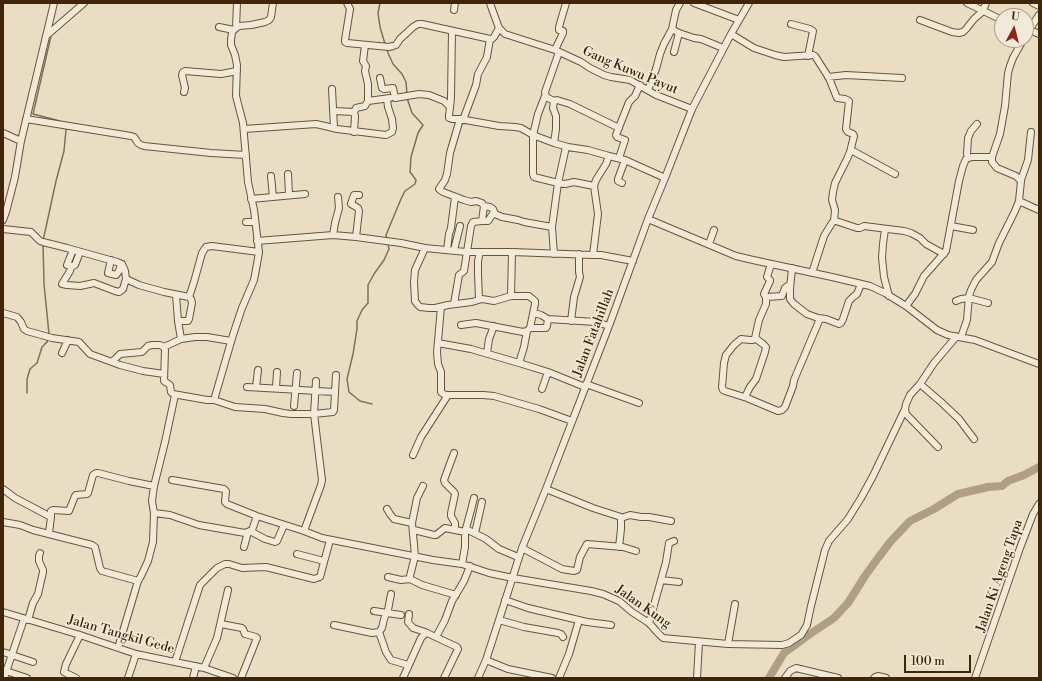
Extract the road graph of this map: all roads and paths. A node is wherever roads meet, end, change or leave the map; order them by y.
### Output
1 (54, 3) edge
2 (84, 3) edge
3 (237, 3) edge
4 (273, 3) edge
5 (347, 3) edge
6 (490, 3) edge
7 (564, 3) edge
8 (680, 3) edge
9 (694, 3) edge
10 (749, 3) edge
11 (967, 3) edge
12 (986, 3) edge
13 (1033, 3) edge
14 (351, 6) edge
15 (1039, 6) edge
16 (983, 11) junction
17 (994, 16) edge
18 (738, 20) junction
19 (920, 20) dead end
20 (791, 24) dead end
21 (218, 27) dead end
22 (499, 28) junction
23 (235, 29) junction
24 (672, 29) junction
25 (452, 31) junction
26 (679, 33) junction
27 (731, 34) junction
28 (46, 36) junction
29 (490, 39) junction
30 (365, 45) junction
31 (723, 48) junction
32 (1019, 48) edge
33 (557, 51) junction
34 (674, 52) dead end
35 (808, 56) junction
36 (237, 71) junction
37 (828, 77) junction
38 (902, 78) dead end
39 (368, 84) junction
40 (640, 85) junction
41 (332, 89) dead end
42 (648, 90) junction
43 (184, 92) dead end
44 (545, 96) junction
45 (395, 98) junction
46 (387, 99) junction
47 (368, 101) junction
48 (554, 101) junction
49 (450, 107) junction
50 (692, 109) junction
51 (334, 111) junction
52 (354, 112) junction
53 (30, 119) junction
54 (461, 119) junction
55 (977, 124) dead end
56 (334, 128) junction
57 (619, 128) junction
58 (244, 129) junction
59 (354, 132) junction
60 (1031, 132) dead end
61 (3, 133) edge
62 (533, 135) junction
63 (21, 141) junction
64 (554, 143) junction
65 (566, 147) junction
66 (851, 150) junction
67 (246, 155) junction
68 (609, 156) junction
69 (992, 157) junction
70 (968, 158) junction
71 (622, 159) junction
72 (288, 174) dead end
73 (895, 174) dead end
74 (271, 176) dead end
75 (665, 178) junction
76 (252, 179) dead end
77 (1021, 180) junction
78 (558, 183) junction
79 (622, 183) dead end
80 (594, 186) junction
81 (305, 194) dead end
82 (289, 195) junction
83 (359, 195) dead end
84 (273, 197) junction
85 (338, 197) dead end
86 (455, 197) junction
87 (253, 199) junction
88 (1019, 201) junction
89 (484, 206) junction
90 (1039, 210) edge
91 (494, 212) junction
92 (648, 219) junction
93 (3, 220) edge
94 (482, 221) junction
95 (834, 221) junction
96 (246, 222) dead end
97 (255, 222) junction
98 (460, 226) dead end
99 (951, 226) junction
100 (552, 227) junction
101 (3, 229) edge
102 (885, 229) junction
103 (714, 230) dead end
104 (973, 230) dead end
105 (333, 235) junction
106 (356, 237) junction
107 (257, 241) junction
108 (709, 244) junction
109 (425, 248) junction
110 (73, 250) junction
111 (447, 250) junction
112 (454, 250) junction
113 (80, 252) junction
114 (258, 252) junction
115 (466, 252) junction
116 (480, 252) junction
117 (512, 252) junction
118 (554, 254) junction
119 (579, 254) junction
120 (944, 254) junction
121 (593, 255) junction
122 (111, 260) junction
123 (633, 261) junction
124 (121, 264) junction
125 (771, 264) junction
126 (71, 266) junction
127 (792, 268) junction
128 (812, 272) junction
129 (126, 279) junction
130 (790, 284) junction
131 (861, 284) junction
132 (176, 295) junction
133 (511, 296) junction
134 (188, 297) junction
135 (766, 297) junction
136 (974, 297) junction
137 (891, 298) junction
138 (480, 299) junction
139 (956, 301) dead end
140 (988, 303) dead end
141 (454, 304) junction
142 (906, 306) junction
143 (441, 307) junction
144 (534, 312) junction
145 (3, 313) edge
146 (818, 318) junction
147 (548, 320) junction
148 (178, 321) junction
149 (571, 321) junction
150 (461, 325) dead end
151 (494, 326) junction
152 (609, 326) junction
153 (528, 330) junction
154 (959, 337) junction
155 (754, 338) junction
156 (180, 339) junction
157 (68, 340) junction
158 (231, 341) junction
159 (438, 343) junction
160 (164, 347) junction
161 (62, 353) dead end
162 (487, 353) junction
163 (112, 362) junction
164 (519, 363) junction
165 (1039, 364) edge
166 (258, 370) dead end
167 (277, 372) dead end
168 (548, 372) junction
169 (297, 373) dead end
170 (164, 374) junction
171 (336, 375) dead end
172 (316, 381) dead end
173 (920, 384) junction
174 (586, 386) junction
175 (247, 387) dead end
176 (256, 387) junction
177 (276, 388) junction
178 (542, 389) dead end
179 (296, 390) junction
180 (316, 392) junction
181 (335, 392) junction
182 (175, 395) junction
183 (448, 395) junction
184 (745, 397) junction
185 (214, 400) junction
186 (639, 403) dead end
187 (294, 406) dead end
188 (905, 409) junction
189 (314, 414) junction
190 (572, 421) junction
191 (974, 438) dead end
192 (938, 447) dead end
193 (454, 453) dead end
194 (413, 455) dead end
195 (172, 480) dead end
196 (154, 486) junction
197 (423, 486) dead end
198 (546, 489) junction
199 (3, 490) edge
200 (474, 498) dead end
201 (482, 502) dead end
202 (1038, 506) edge
203 (387, 509) dead end
204 (154, 513) junction
205 (257, 516) junction
206 (51, 517) junction
207 (621, 518) junction
208 (671, 521) dead end
209 (3, 522) edge
210 (412, 523) junction
211 (284, 525) junction
212 (414, 530) junction
213 (455, 530) junction
214 (466, 531) junction
215 (249, 532) junction
216 (304, 532) junction
217 (49, 533) junction
218 (475, 533) junction
219 (330, 540) junction
220 (674, 541) dead end
221 (244, 547) dead end
222 (619, 547) junction
223 (522, 548) junction
224 (636, 551) dead end
225 (40, 553) dead end
226 (296, 554) dead end
227 (415, 556) junction
228 (518, 557) junction
229 (324, 561) junction
230 (462, 564) junction
231 (470, 566) junction
232 (388, 577) dead end
233 (513, 578) junction
234 (410, 579) junction
235 (660, 580) junction
236 (138, 581) junction
237 (679, 582) dead end
238 (228, 590) dead end
239 (392, 594) dead end
240 (456, 595) junction
241 (505, 600) junction
242 (735, 604) dead end
243 (374, 611) dead end
244 (3, 612) edge
245 (387, 613) junction
246 (409, 614) dead end
247 (401, 615) dead end
248 (26, 619) junction
249 (499, 620) junction
250 (579, 620) junction
251 (649, 623) junction
252 (221, 624) junction
253 (334, 625) dead end
254 (611, 625) dead end
255 (379, 632) junction
256 (426, 633) junction
257 (80, 635) junction
258 (436, 637) junction
259 (563, 637) dead end
260 (699, 642) junction
261 (728, 644) junction
262 (118, 648) junction
263 (3, 652) edge
264 (136, 654) junction
265 (12, 655) junction
266 (486, 660) junction
267 (33, 662) dead end
268 (175, 662) junction
269 (408, 665) junction
270 (196, 666) junction
271 (204, 668) junction
272 (5, 670) edge
273 (64, 672) junction
274 (4, 678) edge
275 (27, 678) edge
276 (60, 678) edge
277 (76, 678) edge
278 (128, 678) edge
279 (193, 678) edge
280 (233, 678) edge
281 (242, 678) edge
282 (403, 678) edge
283 (444, 678) edge
284 (478, 678) edge
285 (552, 678) edge
286 (558, 678) edge
287 (697, 678) edge
288 (785, 678) edge
289 (838, 678) edge
290 (874, 678) edge
291 (886, 678) edge
292 (976, 678) edge

1 - 28 street
2 - 28 street
3 - 23 street
4 - 23 street
5 - 14 street
6 - 22 street
7 - 33 street
8 - 24 street
9 - 18 street
10 - 18 street, Jalan Fatahillah
11 - 16 street
12 - 16 street
13 - 15 street
14 - 30 street
16 - 17 street
16 - 19 street
18 - 27 street, Jalan Fatahillah
20 - 35 street
21 - 23 street
22 - 29 street
22 - 33 street, Gang Kuwu Payut
23 - 36 street
24 - 26 street
24 - 42 street
25 - 29 street
25 - 30 street
25 - 49 street
26 - 31 street
26 - 34 street
27 - 31 street, Jalan Fatahillah
27 - 35 street
28 - 53 street
29 - 54 street
30 - 39 street
31 - 50 street, Jalan Fatahillah
32 - 69 street
33 - 40 street, Gang Kuwu Payut
33 - 44 street
35 - 37 street
36 - 43 street
36 - 58 street
37 - 38 street
37 - 66 street
39 - 45 street
39 - 47 street
40 - 42 street, Gang Kuwu Payut
40 - 57 street
41 - 51 street
42 - 50 street, Gang Kuwu Payut
44 - 48 street
44 - 62 street
45 - 46 street
45 - 49 street
46 - 47 street
46 - 59 street
47 - 52 street
48 - 57 street
48 - 64 street
49 - 54 street
50 - 75 street, Jalan Fatahillah
51 - 52 street
51 - 56 street
52 - 59 street
53 - 63 street
53 - 67 street
54 - 62 street
54 - 86 street
55 - 70 street
56 - 58 street
56 - 59 street
57 - 71 street
58 - 67 street
60 - 77 street
61 - 63 street
62 - 64 street
62 - 78 street
63 - 93 street
64 - 65 street
65 - 68 street
65 - 78 street
66 - 73 street
66 - 95 street
67 - 87 street
68 - 71 street
68 - 80 street
69 - 70 street
69 - 77 street
70 - 99 street
71 - 75 street
71 - 79 street
72 - 82 street
74 - 84 street
75 - 92 street, Jalan Fatahillah
76 - 87 street
77 - 88 street
78 - 80 street
78 - 100 street
80 - 121 street
81 - 82 street
82 - 84 street
83 - 106 street
84 - 87 street
85 - 105 street
86 - 89 street
86 - 111 street
87 - 97 street
88 - 90 street
88 - 136 street
89 - 91 street
89 - 94 street
91 - 94 street
91 - 100 street
92 - 108 street
92 - 123 street, Jalan Fatahillah
94 - 115 street
95 - 102 street
95 - 128 street
96 - 97 street
97 - 107 street
98 - 112 street
99 - 104 street
99 - 120 street
100 - 118 street
101 - 110 street
102 - 120 street
102 - 137 street
103 - 108 street
105 - 106 street
105 - 107 street
106 - 109 street
107 - 114 street
108 - 125 street
109 - 111 street
109 - 143 street
110 - 113 street
110 - 126 street
111 - 112 street
112 - 115 street
113 - 122 street
113 - 126 street
114 - 134 street
114 - 158 street
115 - 116 street
115 - 141 street
116 - 117 street
116 - 138 street
117 - 118 street
117 - 133 street
118 - 119 street
119 - 121 street
119 - 149 street
120 - 142 street
121 - 123 street
122 - 124 street
122 - 124 street
123 - 152 street, Jalan Fatahillah
124 - 129 street
125 - 127 street
125 - 135 street
126 - 129 street
127 - 128 street
127 - 130 street
128 - 131 street
129 - 132 street
130 - 135 street
130 - 146 street
131 - 137 street
131 - 146 street
132 - 134 street
132 - 148 street
133 - 138 street
133 - 144 street
134 - 148 street
135 - 155 street
136 - 139 street
136 - 140 street
136 - 154 street
137 - 142 street
138 - 141 street
141 - 143 street
142 - 154 street
143 - 159 street
144 - 147 street
144 - 153 street
145 - 157 street
146 - 184 street
147 - 149 street
147 - 153 street
148 - 156 street
149 - 152 street
150 - 151 street
151 - 153 street
151 - 162 street
152 - 174 street, Jalan Fatahillah
153 - 164 street
154 - 165 street
154 - 173 street, Jalan Kung
155 - 184 street
155 - 184 street
156 - 158 street
156 - 160 street
157 - 161 street
157 - 163 street
158 - 185 street
159 - 162 street
159 - 183 street
160 - 163 street
160 - 170 street
162 - 164 street
163 - 170 street
164 - 168 street
166 - 176 street
167 - 177 street
168 - 174 street
168 - 178 street
169 - 179 street
170 - 182 street
171 - 181 street
172 - 180 street
173 - 188 street, Jalan Kung
173 - 191 street
174 - 186 street
174 - 190 street, Jalan Fatahillah
175 - 176 street
176 - 177 street
177 - 179 street
179 - 180 street
179 - 187 street
180 - 181 street
180 - 189 street
181 - 189 street
182 - 185 street
182 - 196 street
183 - 190 street
183 - 194 street
185 - 189 street
188 - 192 street
188 - 261 street, Jalan Kung
189 - 216 street
190 - 198 street, Jalan Fatahillah
193 - 213 street
195 - 205 street, Jalan Kung
196 - 204 street
196 - 206 street
197 - 210 street
198 - 207 street
198 - 223 street, Jalan Fatahillah
199 - 206 street
200 - 214 street
201 - 218 street
202 - 292 street, Jalan Ki Ageng Tapa
203 - 210 street
204 - 215 street
204 - 236 street
205 - 211 street, Jalan Kung
205 - 215 street
206 - 217 street
207 - 208 street
207 - 222 street
209 - 217 street
210 - 212 street
211 - 215 street
211 - 216 street, Jalan Kung
212 - 213 street
212 - 227 street
213 - 214 street
214 - 218 street
214 - 230 street
215 - 221 street
216 - 219 street, Jalan Kung
217 - 236 street
218 - 228 street
219 - 227 street, Jalan Kung
219 - 229 street
220 - 235 street
222 - 223 street
222 - 224 street
223 - 228 street, Jalan Fatahillah
225 - 248 street
226 - 229 street
227 - 230 street, Jalan Kung
227 - 234 street
228 - 233 street, Jalan Fatahillah
229 - 268 street
230 - 231 street, Jalan Kung
231 - 233 street, Jalan Kung
231 - 240 street
232 - 234 street
233 - 241 street, Jalan Fatahillah
233 - 251 street, Jalan Kung
234 - 240 street
235 - 237 street
235 - 251 street
236 - 262 street
238 - 252 street
239 - 245 street
240 - 258 street
241 - 249 street, Jalan Fatahillah
241 - 250 street
242 - 261 street
243 - 245 street
244 - 248 street, Jalan Tangkil Gede
245 - 247 street
245 - 255 street
246 - 256 street
248 - 257 street, Jalan Tangkil Gede
248 - 265 street
249 - 259 street
249 - 266 street, Jalan Fatahillah
250 - 254 street
250 - 286 street
251 - 260 street, Jalan Kung
252 - 271 street
252 - 281 street
253 - 255 street
255 - 269 street
256 - 258 street
256 - 269 street
257 - 262 street, Jalan Tangkil Gede
257 - 273 street
258 - 283 street
260 - 261 street, Jalan Kung
260 - 287 street
262 - 264 street, Jalan Tangkil Gede
263 - 265 street
264 - 268 street, Jalan Tangkil Gede
264 - 278 street
265 - 267 street
265 - 272 street
266 - 284 street, Jalan Fatahillah
266 - 285 street
268 - 270 street, Jalan Tangkil Gede
269 - 282 street
270 - 271 street, Jalan Tangkil Gede
270 - 279 street
271 - 280 street, Jalan Tangkil Gede
272 - 274 street
272 - 275 street
273 - 276 street
273 - 277 street
288 - 289 street
290 - 291 street

